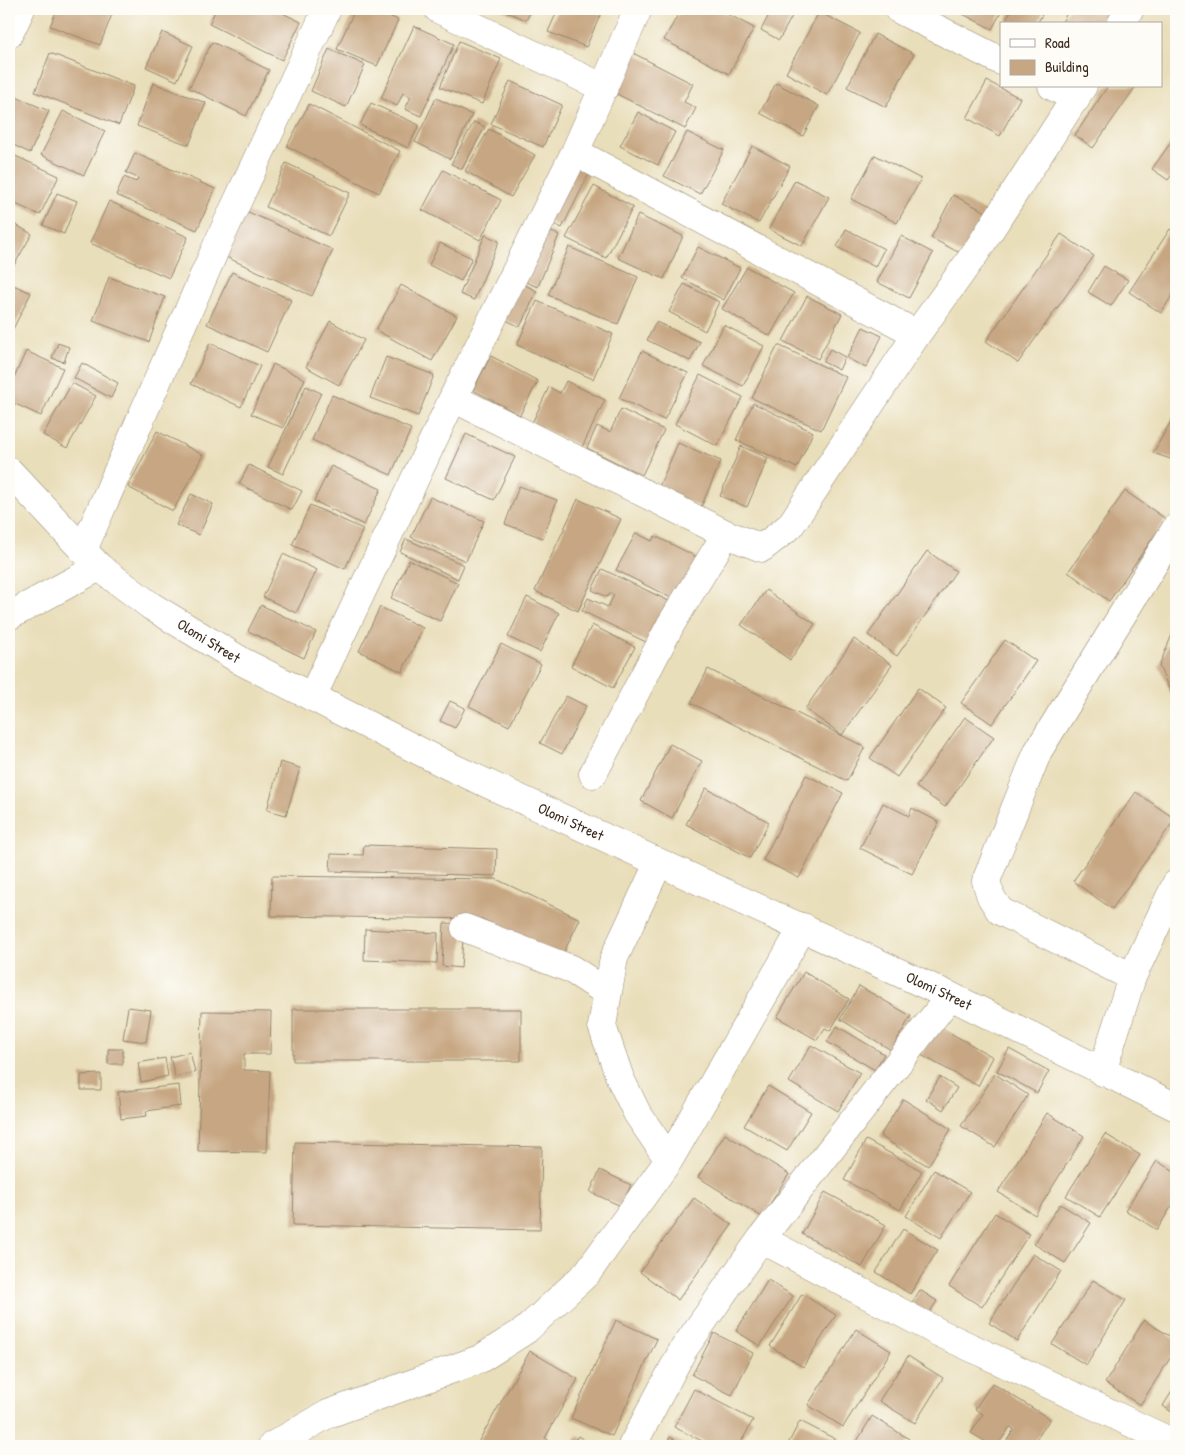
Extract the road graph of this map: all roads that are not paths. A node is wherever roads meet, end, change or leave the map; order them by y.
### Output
1 (21, 9) edge
2 (327, 9) edge
3 (438, 9) edge
4 (638, 9) edge
5 (898, 9) edge
6 (1130, 9) edge
7 (1122, 22) edge
8 (9, 34) edge
9 (1000, 60) edge
10 (604, 88) junction
11 (1061, 88) edge
12 (1080, 92) edge
13 (575, 152) junction
14 (917, 334) junction
15 (453, 398) junction
16 (9, 472) edge
17 (1176, 528) edge
18 (726, 534) junction
19 (91, 559) junction
20 (9, 616) edge
21 (312, 697) junction
22 (593, 774) dead end
23 (658, 864) junction
24 (1176, 884) edge
25 (803, 927) junction
26 (465, 928) dead end
27 (1132, 977) junction
28 (608, 993) junction
29 (950, 996) junction
30 (1102, 1072) junction
31 (1176, 1107) edge
32 (669, 1160) junction
33 (761, 1239) junction
34 (1176, 1444) edge
35 (272, 1446) edge
36 (632, 1446) edge

1 - 8 street
2 - 19 street
3 - 10 street
4 - 10 street
5 - 9 street
6 - 7 street
10 - 13 street
11 - 12 street
12 - 14 street
13 - 14 street
13 - 15 street
14 - 18 street
15 - 18 street
15 - 21 street
16 - 19 street, Olomi Street
17 - 27 street
18 - 22 street
19 - 20 street
19 - 21 street, Olomi Street
21 - 23 street, Olomi Street
23 - 25 street, Olomi Street
23 - 28 street
24 - 27 street
25 - 29 street, Olomi Street
25 - 32 street
26 - 28 street
27 - 30 street
28 - 32 street
29 - 30 street, Olomi Street
29 - 33 street
30 - 31 street, Olomi Street
32 - 35 street
33 - 34 street
33 - 36 street

